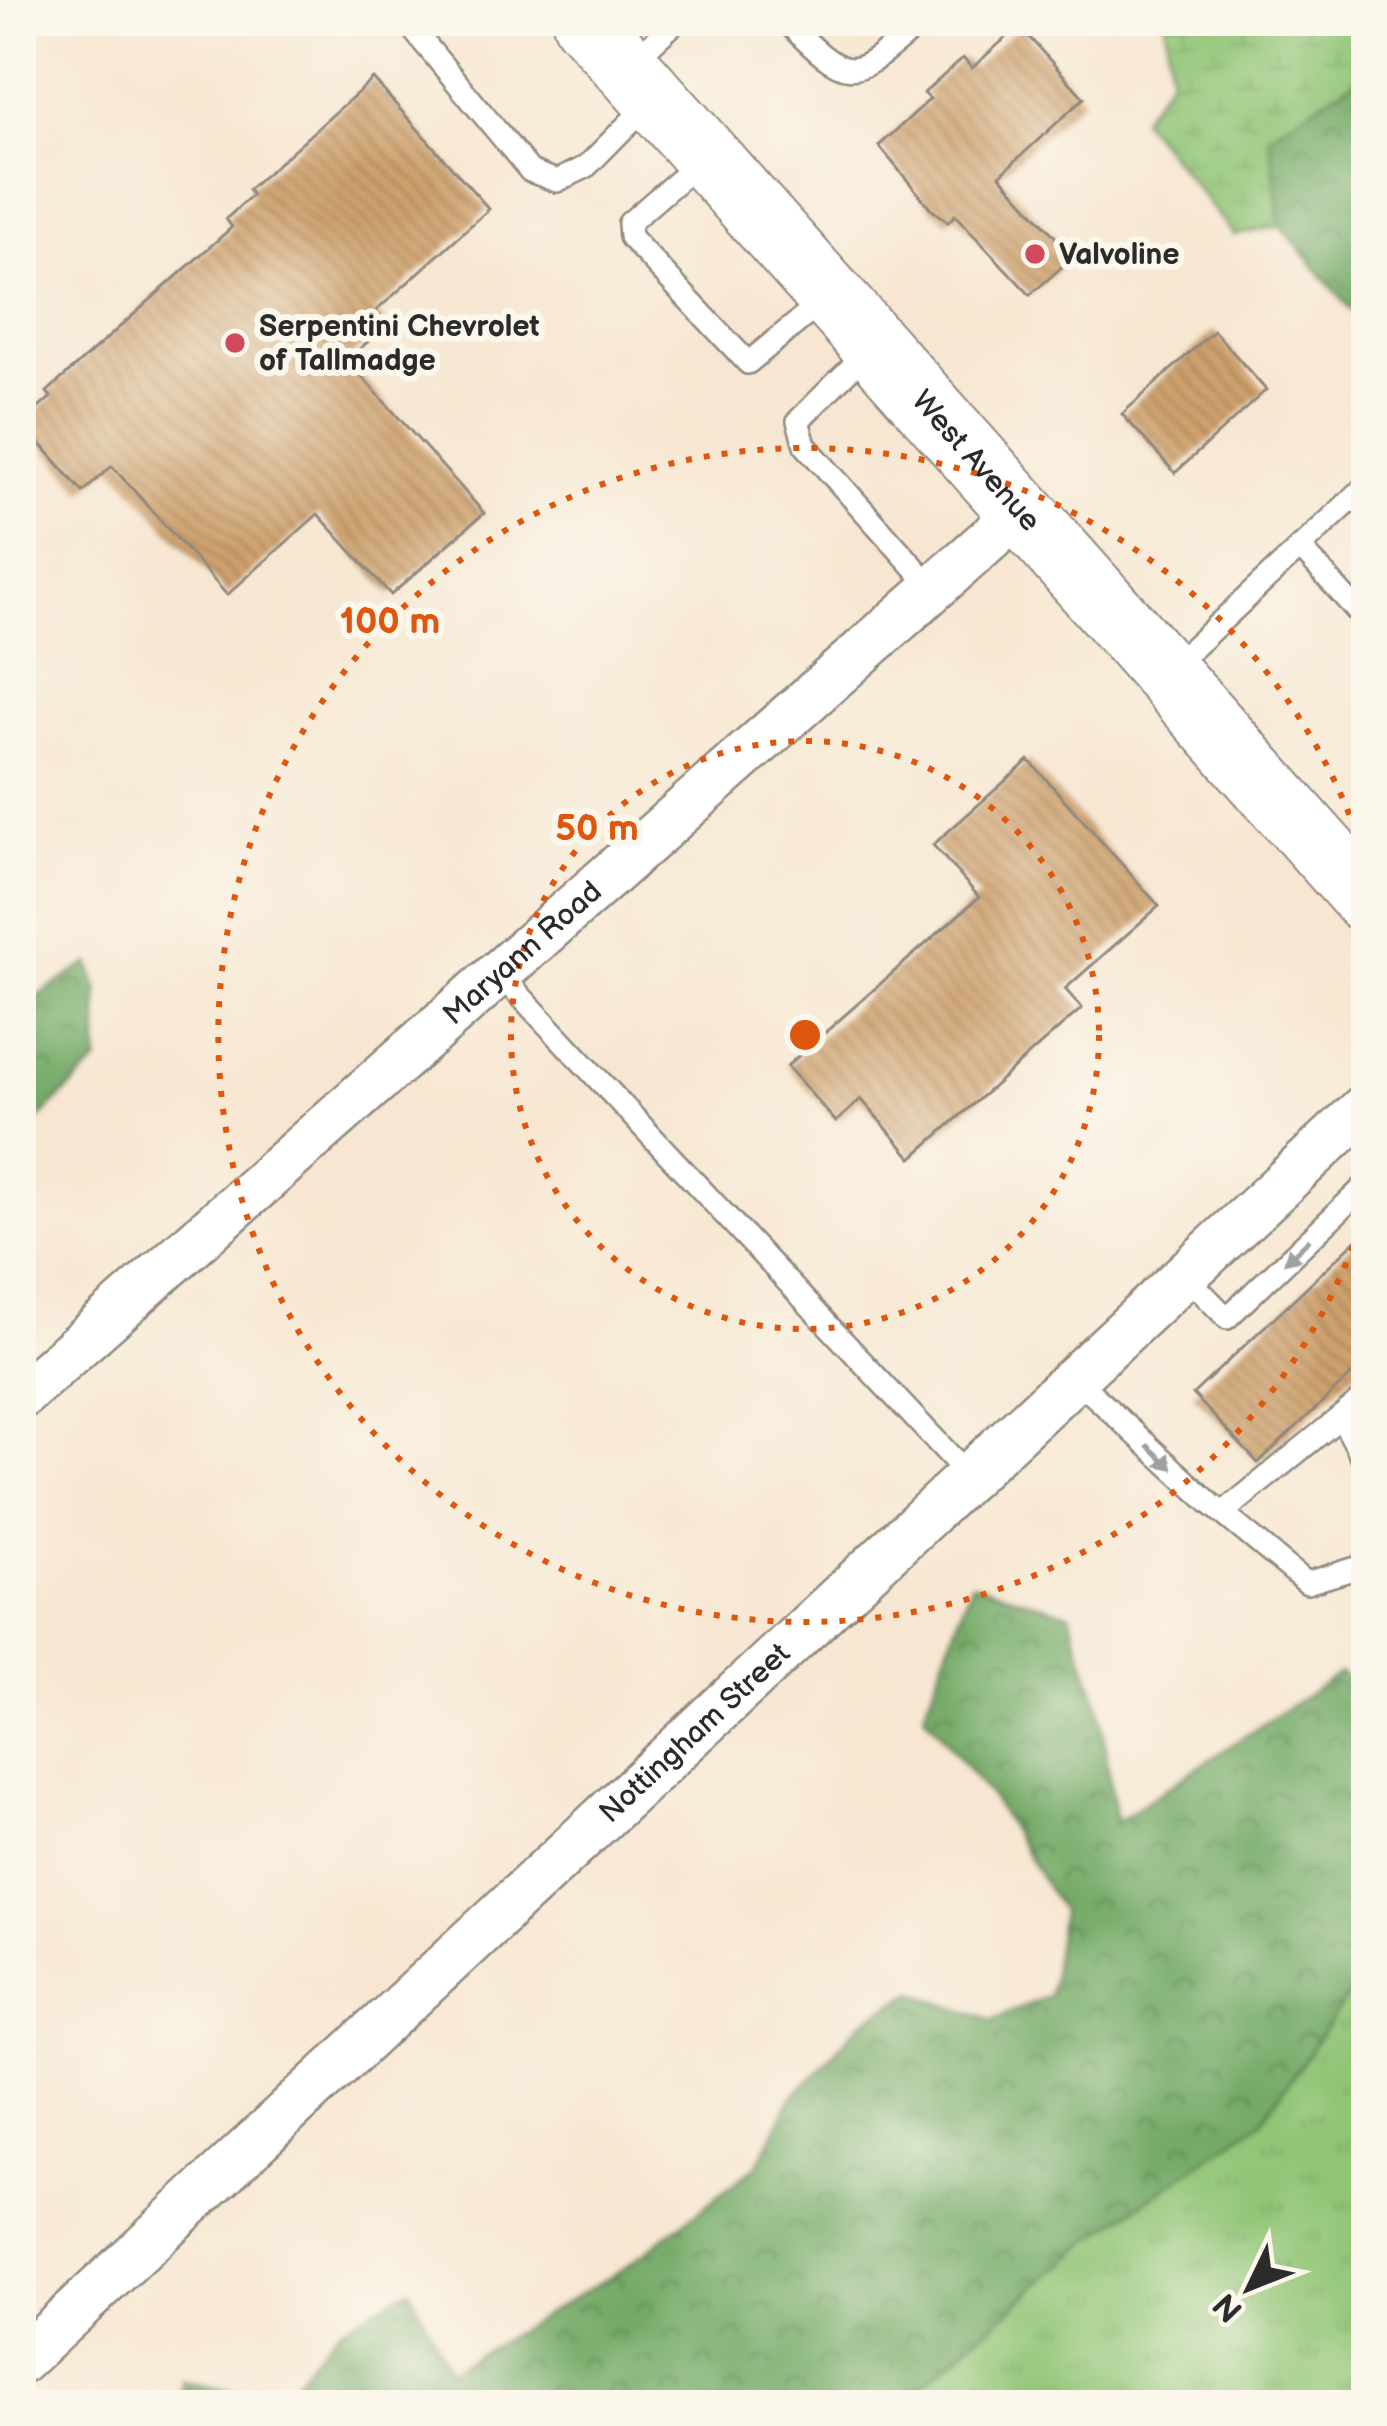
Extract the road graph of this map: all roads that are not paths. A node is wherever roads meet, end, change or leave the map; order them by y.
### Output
1 (406, 21) edge
2 (677, 21) edge
3 (785, 21) edge
4 (923, 21) edge
5 (623, 61) edge
6 (708, 154) junction
7 (831, 295) junction
8 (875, 344) junction
9 (1366, 486) edge
10 (1021, 511) junction
11 (1300, 547) junction
12 (933, 588) junction
13 (1366, 621) edge
14 (1166, 673) junction
15 (1366, 898) edge
16 (499, 973) junction
17 (1366, 1106) edge
18 (1366, 1185) edge
19 (1185, 1274) junction
20 (1075, 1378) junction
21 (21, 1396) edge
22 (1366, 1396) edge
23 (1342, 1417) junction
24 (1366, 1464) edge
25 (969, 1476) junction
26 (1222, 1514) junction
27 (1366, 1565) edge
28 (21, 2361) edge

1 - 5 lane
2 - 5 lane
3 - 4 lane
5 - 6 main road, West Avenue
6 - 7 main road, West Avenue
6 - 7 lane
7 - 8 main road, West Avenue
8 - 10 main road, West Avenue
8 - 12 lane
9 - 11 lane
10 - 12 street, Maryann Road
10 - 14 main road, West Avenue
11 - 13 lane
11 - 14 lane
12 - 16 street, Maryann Road
14 - 15 main road, West Avenue
16 - 21 street, Maryann Road
16 - 25 lane
17 - 19 street, Nottingham Street
18 -> 19 lane
19 - 20 street, Nottingham Street
20 - 25 street, Nottingham Street
20 -> 26 lane
22 - 23 lane
23 - 24 lane
23 - 26 lane
25 - 28 street, Nottingham Street
26 - 27 lane

